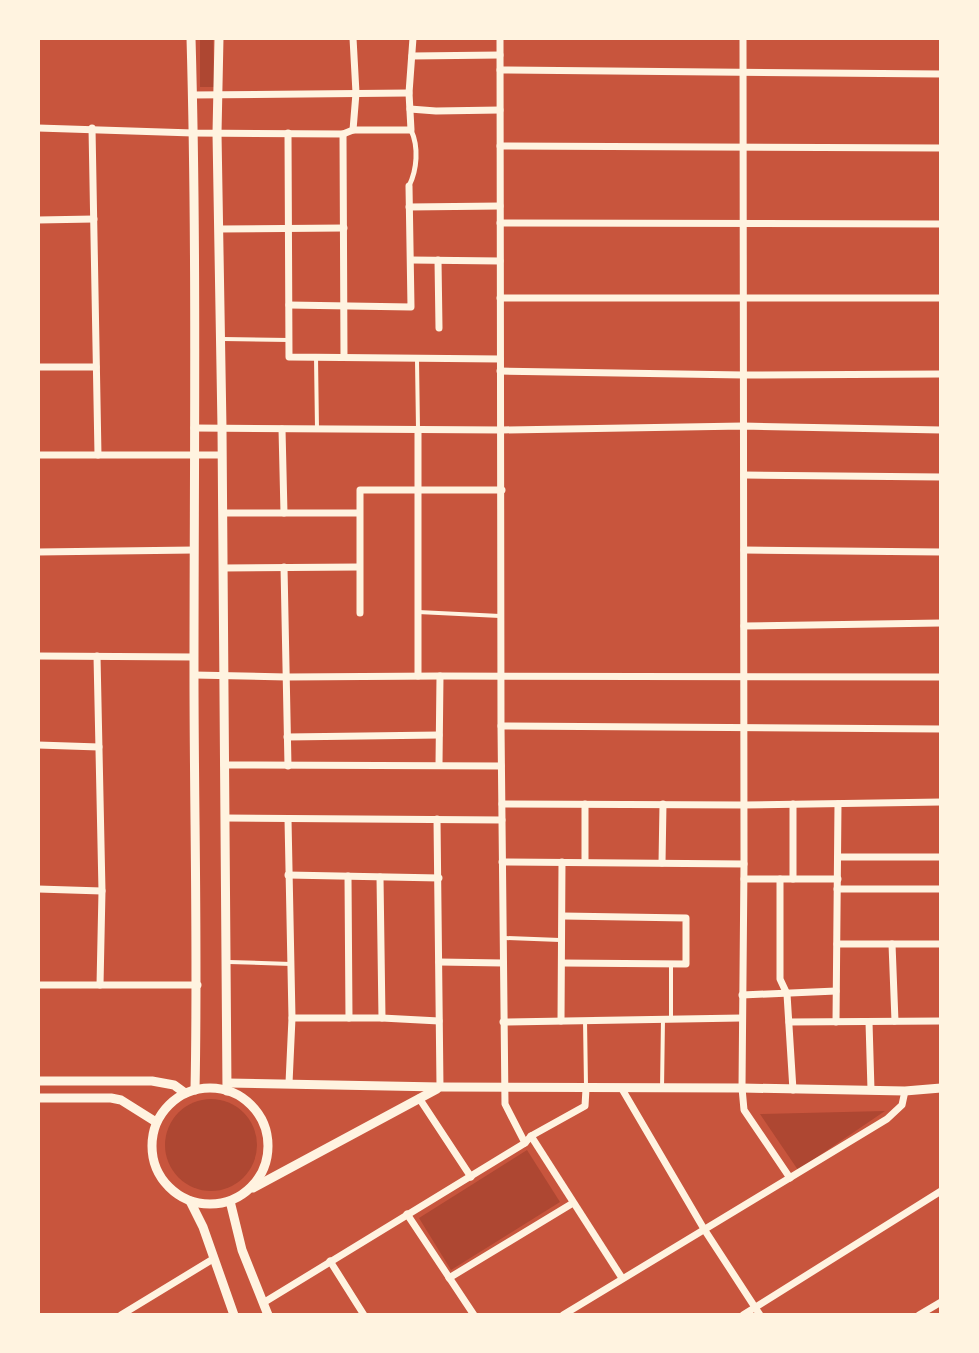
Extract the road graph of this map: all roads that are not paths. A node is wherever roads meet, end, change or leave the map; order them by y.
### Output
1 (191, 38) edge
2 (219, 38) edge
3 (353, 38) edge
4 (413, 38) edge
5 (500, 38) edge
6 (743, 38) edge
7 (500, 55) junction
8 (412, 56) junction
9 (500, 70) junction
10 (743, 72) junction
11 (941, 74) edge
12 (356, 93) junction
13 (409, 93) junction
14 (192, 95) junction
15 (218, 95) junction
16 (410, 109) junction
17 (500, 110) junction
18 (38, 128) edge
19 (92, 128) junction
20 (353, 130) junction
21 (411, 130) junction
22 (193, 133) junction
23 (217, 133) junction
24 (288, 133) junction
25 (343, 134) junction
26 (500, 146) junction
27 (743, 147) junction
28 (941, 148) edge
29 (409, 186) joint
30 (500, 206) junction
31 (409, 207) junction
32 (94, 219) junction
33 (38, 220) edge
34 (500, 223) junction
35 (743, 224) junction
36 (941, 224) edge
37 (344, 228) junction
38 (220, 229) junction
39 (289, 229) junction
40 (411, 260) junction
41 (438, 260) junction
42 (500, 261) junction
43 (500, 298) junction
44 (941, 298) edge
45 (743, 299) junction
46 (289, 305) junction
47 (345, 305) junction
48 (439, 328) dead end
49 (221, 339) junction
50 (289, 340) junction
51 (316, 357) junction
52 (344, 357) junction
53 (417, 358) junction
54 (500, 359) junction
55 (38, 367) edge
56 (96, 367) junction
57 (500, 371) junction
58 (941, 374) edge
59 (743, 375) junction
60 (743, 426) junction
61 (194, 428) junction
62 (222, 428) junction
63 (282, 429) junction
64 (317, 429) junction
65 (418, 429) junction
66 (502, 430) junction
67 (941, 430) edge
68 (38, 455) edge
69 (98, 455) junction
70 (194, 455) junction
71 (222, 455) junction
72 (744, 475) junction
73 (941, 477) edge
74 (418, 490) junction
75 (502, 490) junction
76 (223, 513) junction
77 (284, 513) junction
78 (359, 513) junction
79 (194, 550) junction
80 (744, 550) junction
81 (38, 552) edge
82 (941, 552) edge
83 (284, 567) junction
84 (359, 567) junction
85 (223, 568) junction
86 (418, 612) junction
87 (360, 613) dead end
88 (502, 616) junction
89 (941, 623) edge
90 (744, 626) junction
91 (38, 656) edge
92 (97, 656) junction
93 (194, 657) junction
94 (194, 675) junction
95 (223, 676) junction
96 (418, 676) junction
97 (440, 676) junction
98 (286, 677) junction
99 (502, 677) junction
100 (941, 677) edge
101 (744, 678) junction
102 (501, 726) junction
103 (744, 729) junction
104 (941, 729) edge
105 (439, 735) junction
106 (287, 737) junction
107 (38, 745) edge
108 (99, 747) junction
109 (224, 765) junction
110 (439, 765) junction
111 (288, 766) junction
112 (501, 766) junction
113 (941, 802) edge
114 (502, 804) junction
115 (585, 804) junction
116 (663, 804) junction
117 (793, 804) junction
118 (838, 804) junction
119 (744, 805) junction
120 (225, 818) junction
121 (288, 819) junction
122 (437, 819) junction
123 (502, 820) junction
124 (838, 857) junction
125 (941, 857) edge
126 (502, 862) junction
127 (562, 862) junction
128 (585, 862) junction
129 (662, 863) junction
130 (744, 864) junction
131 (288, 875) junction
132 (348, 876) junction
133 (380, 877) junction
134 (439, 878) junction
135 (744, 879) junction
136 (780, 879) junction
137 (793, 879) junction
138 (838, 879) junction
139 (38, 889) edge
140 (837, 889) junction
141 (941, 889) edge
142 (102, 891) junction
143 (563, 916) junction
144 (503, 938) junction
145 (562, 940) junction
146 (837, 944) junction
147 (892, 944) junction
148 (941, 944) edge
149 (226, 962) junction
150 (439, 962) junction
151 (503, 963) junction
152 (562, 963) junction
153 (291, 964) junction
154 (671, 964) junction
155 (38, 985) edge
156 (100, 985) junction
157 (198, 985) junction
158 (836, 991) junction
159 (787, 994) junction
160 (742, 995) junction
161 (292, 1018) junction
162 (349, 1018) junction
163 (382, 1018) junction
164 (741, 1018) junction
165 (667, 1019) junction
166 (585, 1020) junction
167 (439, 1021) junction
168 (561, 1021) junction
169 (895, 1021) junction
170 (941, 1021) edge
171 (503, 1022) junction
172 (789, 1022) junction
173 (836, 1022) junction
174 (869, 1022) junction
175 (38, 1081) edge
176 (289, 1083) junction
177 (227, 1087) junction
178 (440, 1087) junction
179 (506, 1088) junction
180 (742, 1088) junction
181 (941, 1088) edge
182 (586, 1089) junction
183 (622, 1089) junction
184 (662, 1089) junction
185 (793, 1090) junction
186 (871, 1090) junction
187 (905, 1091) junction
188 (190, 1092) junction
189 (38, 1098) edge
190 (419, 1098) junction
191 (156, 1122) junction
192 (531, 1136) junction
193 (525, 1143) junction
194 (471, 1177) junction
195 (790, 1178) junction
196 (941, 1191) edge
197 (246, 1192) junction
198 (190, 1201) junction
199 (230, 1201) junction
200 (573, 1203) junction
201 (407, 1214) junction
202 (704, 1229) junction
203 (213, 1259) junction
204 (330, 1261) junction
205 (449, 1278) junction
206 (622, 1278) junction
207 (941, 1302) edge
208 (263, 1303) junction
209 (757, 1311) edge
210 (121, 1315) edge
211 (234, 1315) edge
212 (268, 1315) edge
213 (364, 1315) edge
214 (474, 1315) edge
215 (563, 1315) edge
216 (743, 1315) edge
217 (919, 1315) edge

1 - 14 street
2 - 15 street
3 - 12 street
4 - 8 street
5 - 7 street
6 - 10 street
7 - 8 street
7 - 9 street
8 - 13 street
9 - 10 street
9 - 17 street
10 - 11 street
10 - 27 street
12 - 13 street
12 - 15 street
12 - 20 street
13 - 16 street
14 - 15 street
14 - 22 street
15 - 23 street
16 - 17 street
16 - 21 street
17 - 26 street
18 - 19 street
19 - 22 street
19 - 32 street
20 - 21 street
20 - 25 street
21 - 29 street
22 - 23 street
22 - 61 street
23 - 24 street
23 - 38 street
24 - 25 street
24 - 39 street
25 - 37 street
26 - 27 street
26 - 30 street
27 - 28 street
27 - 35 street
29 - 31 street
30 - 31 street
30 - 34 street
31 - 40 street
32 - 33 street
32 - 56 street
34 - 35 street
34 - 42 street
35 - 36 street
35 - 45 street
37 - 39 street
37 - 47 street
38 - 39 street
38 - 49 street
39 - 46 street
40 - 41 street
40 - 47 street
41 - 42 street
41 - 48 street
42 - 43 street
43 - 45 street
43 - 54 street
44 - 45 street
45 - 59 street
46 - 47 street
46 - 50 street
47 - 52 street
49 - 50 lane
49 - 62 street
50 - 51 street
51 - 52 street
51 - 64 lane
52 - 53 street
53 - 54 street
53 - 65 lane
54 - 57 street
55 - 56 street
56 - 69 street
57 - 59 street
57 - 66 street
58 - 59 street
59 - 60 street
60 - 66 street
60 - 67 street
60 - 72 street
61 - 62 street
61 - 70 street
62 - 63 street
62 - 71 street
63 - 64 street
63 - 77 street
64 - 65 street
65 - 66 street
65 - 74 street
66 - 75 street
68 - 69 street
69 - 70 street
70 - 71 street
70 - 79 street
71 - 76 street
72 - 73 street
72 - 80 street
74 - 75 street
74 - 78 street
74 - 86 street
75 - 88 street
76 - 77 street
76 - 85 street
77 - 78 street
78 - 84 street
79 - 81 street
79 - 93 street
80 - 82 street
80 - 90 street
83 - 84 street
83 - 85 street
83 - 98 street
84 - 87 street
85 - 95 street
86 - 88 lane
86 - 96 street
88 - 99 street
89 - 90 street
90 - 101 street
91 - 92 street
92 - 93 street
92 - 108 street
93 - 94 street
94 - 95 street
94 - 157 street
95 - 98 street
95 - 109 street
96 - 97 street
96 - 98 street
97 - 99 street
97 - 105 street
98 - 106 street
99 - 101 street
99 - 102 street
100 - 101 street
101 - 103 street
102 - 103 street
102 - 112 street
103 - 104 street
103 - 119 street
105 - 106 street
105 - 110 street
106 - 111 street
107 - 108 street
108 - 142 street
109 - 111 street
109 - 120 street
110 - 111 street
110 - 112 street
112 - 114 street
113 - 118 street
114 - 115 street
114 - 123 street
115 - 116 street
115 - 128 street
116 - 119 street
116 - 129 street
117 - 118 street
117 - 119 street
117 - 137 street
118 - 124 street
119 - 130 street
120 - 121 street
120 - 149 street
121 - 122 street
121 - 131 street
122 - 123 street
122 - 134 street
123 - 126 street
124 - 125 street
124 - 138 street
126 - 127 street
126 - 144 street
127 - 128 street
127 - 143 street
128 - 129 street
129 - 130 street
130 - 135 street
131 - 132 street
131 - 153 street
132 - 133 street
132 - 162 street
133 - 134 street
133 - 163 street
134 - 150 street
135 - 136 street
135 - 160 street
136 - 137 street
136 - 159 street
137 - 138 street
138 - 140 street
139 - 142 street
140 - 141 street
140 - 146 street
142 - 156 street
143 - 145 street
143 - 154 street
144 - 145 lane
144 - 151 street
145 - 152 street
146 - 147 street
146 - 158 street
147 - 148 street
147 - 169 street
149 - 153 lane
149 - 177 street
150 - 151 street
150 - 167 street
151 - 171 street
152 - 154 street
152 - 168 street
153 - 161 street
154 - 165 lane
155 - 156 street
156 - 157 street
157 - 188 street
158 - 159 street
158 - 173 street
159 - 160 street
159 - 172 street
160 - 164 street
161 - 162 street
161 - 176 street
162 - 163 street
163 - 167 street
164 - 165 street
164 - 180 street
165 - 166 street
165 - 184 lane
166 - 168 street
166 - 182 lane
167 - 178 street
168 - 171 street
169 - 170 street
169 - 174 street
171 - 179 street
172 - 173 street
172 - 185 street
173 - 174 street
174 - 186 street
175 - 188 street
176 - 177 street
176 - 178 street
177 - 188 street
177 - 197 street
178 - 179 street
178 - 190 street
179 - 182 street
179 - 193 street
180 - 184 street
180 - 185 street
180 - 195 street
181 - 187 street
182 - 183 street
182 - 192 street
183 - 184 street
183 - 202 street
185 - 186 street
186 - 187 street
187 - 195 street
188 - 191 street
189 - 191 street
190 - 194 street
190 - 197 street
191 - 198 street
192 - 193 street
192 - 200 street
193 - 194 street
194 - 201 street
195 - 202 street
196 - 209 street
197 - 199 street
198 - 199 street
198 - 203 street
199 - 208 street
200 - 205 street
200 - 206 street
201 - 204 street
201 - 205 street
202 - 206 street
202 - 209 street
203 - 210 street
203 - 211 street
204 - 208 street
204 - 213 street
205 - 214 street
206 - 215 street
207 - 217 street
208 - 212 street
209 - 216 street

